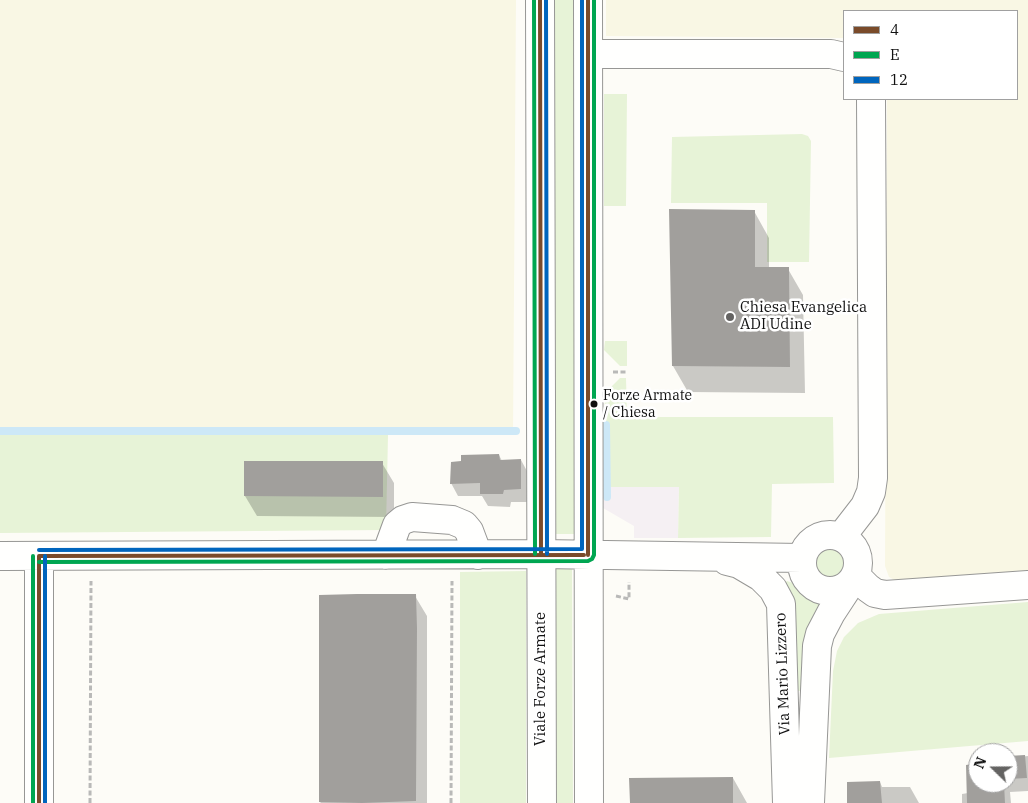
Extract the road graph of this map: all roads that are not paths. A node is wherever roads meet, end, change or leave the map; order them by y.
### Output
1 (540, 0) edge
2 (588, 0) edge
3 (588, 54) junction
4 (843, 57) edge
5 (871, 100) edge
6 (841, 537) junction
7 (541, 554) junction
8 (386, 555) junction
9 (478, 555) junction
10 (588, 555) junction
11 (0, 556) edge
12 (39, 556) junction
13 (712, 556) junction
14 (802, 558) junction
15 (853, 580) junction
16 (1028, 585) edge
17 (39, 803) edge
18 (542, 803) edge
19 (589, 803) edge
20 (787, 803) edge
21 (810, 803) edge

1 - 7 street, Viale Forze Armate
2 - 3 street
3 - 4 street
3 - 10 street
5 - 6 street
6 - 14 street
6 - 15 street
7 - 9 street
7 - 10 street
7 - 18 street, Viale Forze Armate
8 - 9 street
8 - 9 street
8 - 12 street
10 - 13 street, Via Mario Lizzero
10 - 19 street
11 - 12 street
12 - 17 street
13 - 14 street, Via Mario Lizzero
13 - 20 street, Via Mario Lizzero
14 - 15 street
15 - 16 street
15 - 21 street, Via Mario Lizzero

